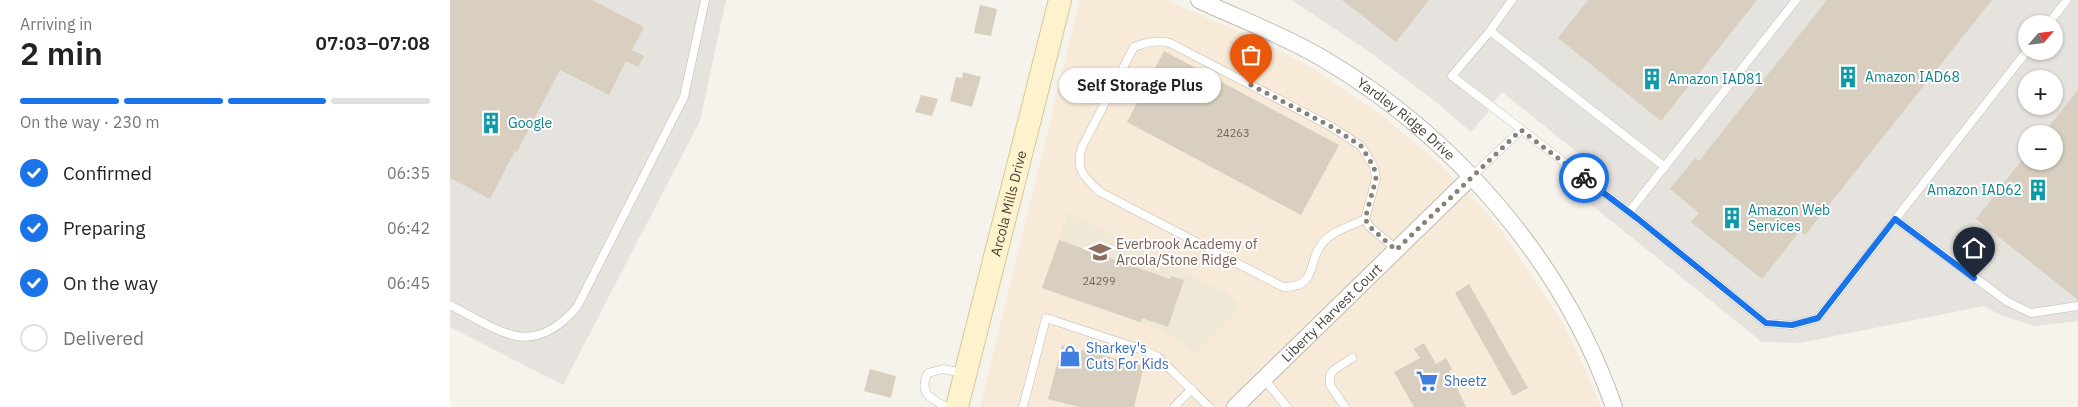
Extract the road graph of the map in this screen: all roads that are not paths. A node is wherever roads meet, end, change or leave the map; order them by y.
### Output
1 (705, 0) edge
2 (1060, 0) edge
3 (1199, 0) edge
4 (1512, 0) edge
5 (1796, 0) edge
6 (2067, 0) edge
7 (2055, 15) edge
8 (1490, 30) junction
9 (2020, 60) edge
10 (1521, 130) junction
11 (1665, 167) junction
12 (1471, 177) junction
13 (1629, 212) junction
14 (1365, 219) junction
15 (1895, 219) junction
16 (1396, 250) junction
17 (450, 305) edge
18 (2078, 306) edge
19 (1352, 358) dead end
20 (964, 379) junction
21 (1264, 379) junction
22 (1192, 389) junction
23 (947, 407) edge
24 (957, 407) edge
25 (968, 407) edge
26 (1023, 407) edge
27 (1174, 407) edge
28 (1209, 407) edge
29 (1235, 407) edge
30 (1287, 407) edge
31 (1345, 407) edge
32 (1614, 407) edge

1 - 17 lane
2 - 20 street, Arcola Mills Drive
3 - 12 street, Yardley Ridge Drive
4 - 8 lane
5 - 11 lane
6 - 7 lane
8 - 10 lane
8 - 11 lane
9 - 15 lane
10 - 12 lane
10 - 13 lane
11 - 13 lane
12 - 16 street, Liberty Harvest Court
12 - 32 street, Yardley Ridge Drive
13 - 15 lane
14 - 14 lane
14 - 16 lane
15 - 18 lane
16 - 21 street, Liberty Harvest Court
19 - 31 lane
20 - 23 lane
20 - 24 street, Arcola Mills Drive
20 - 25 street
21 - 29 street, Liberty Harvest Court
21 - 30 lane
22 - 26 lane
22 - 27 lane
22 - 28 lane

